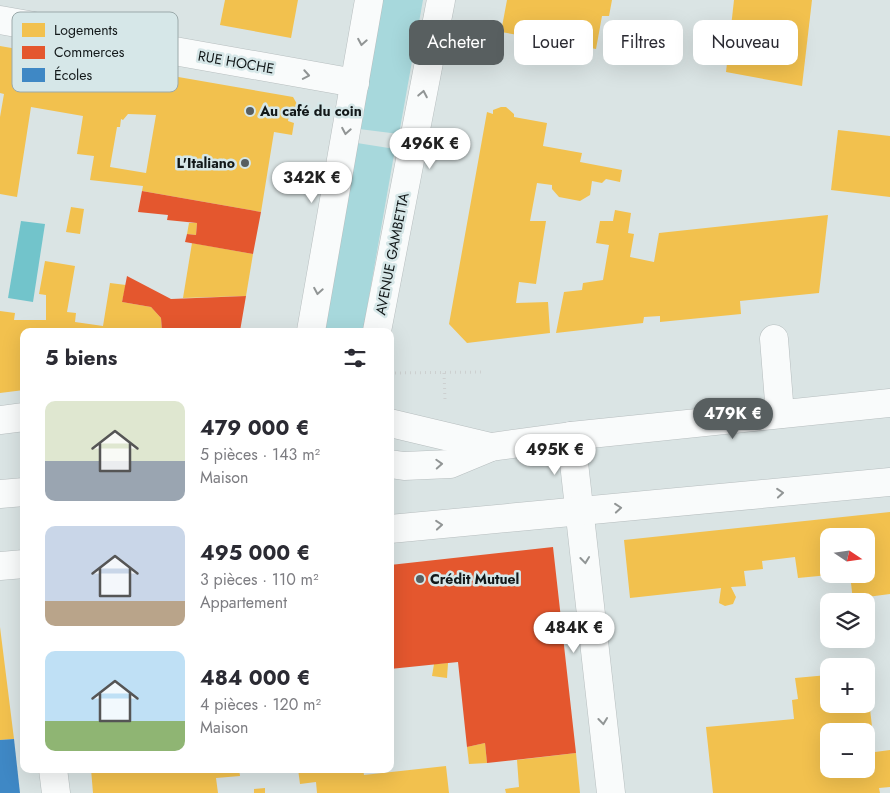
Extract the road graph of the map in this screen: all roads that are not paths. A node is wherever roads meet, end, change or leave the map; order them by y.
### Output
1 (369, 0) edge
2 (441, 0) edge
3 (178, 52) edge
4 (355, 83) junction
5 (312, 328) edge
6 (378, 328) edge
7 (774, 339) dead end
8 (890, 403) edge
9 (780, 414) junction
10 (20, 418) edge
11 (0, 420) edge
12 (394, 424) edge
13 (571, 436) junction
14 (491, 447) junction
15 (394, 465) edge
16 (890, 482) edge
17 (580, 511) junction
18 (394, 529) edge
19 (20, 564) edge
20 (0, 566) edge
21 (54, 773) edge
22 (56, 793) edge
23 (611, 793) edge

1 -> 4 street
6 -> 2 street, AVENUE GAMBETTA
3 -> 4 street, RUE HOCHE
4 -> 5 street
7 - 9 street
8 - 9 street
9 - 13 street
10 - 11 street
12 - 14 street
13 - 14 street
13 - 17 street
15 -> 14 street
17 -> 16 street
18 -> 17 street
17 -> 23 street
19 - 20 street
21 - 22 street

